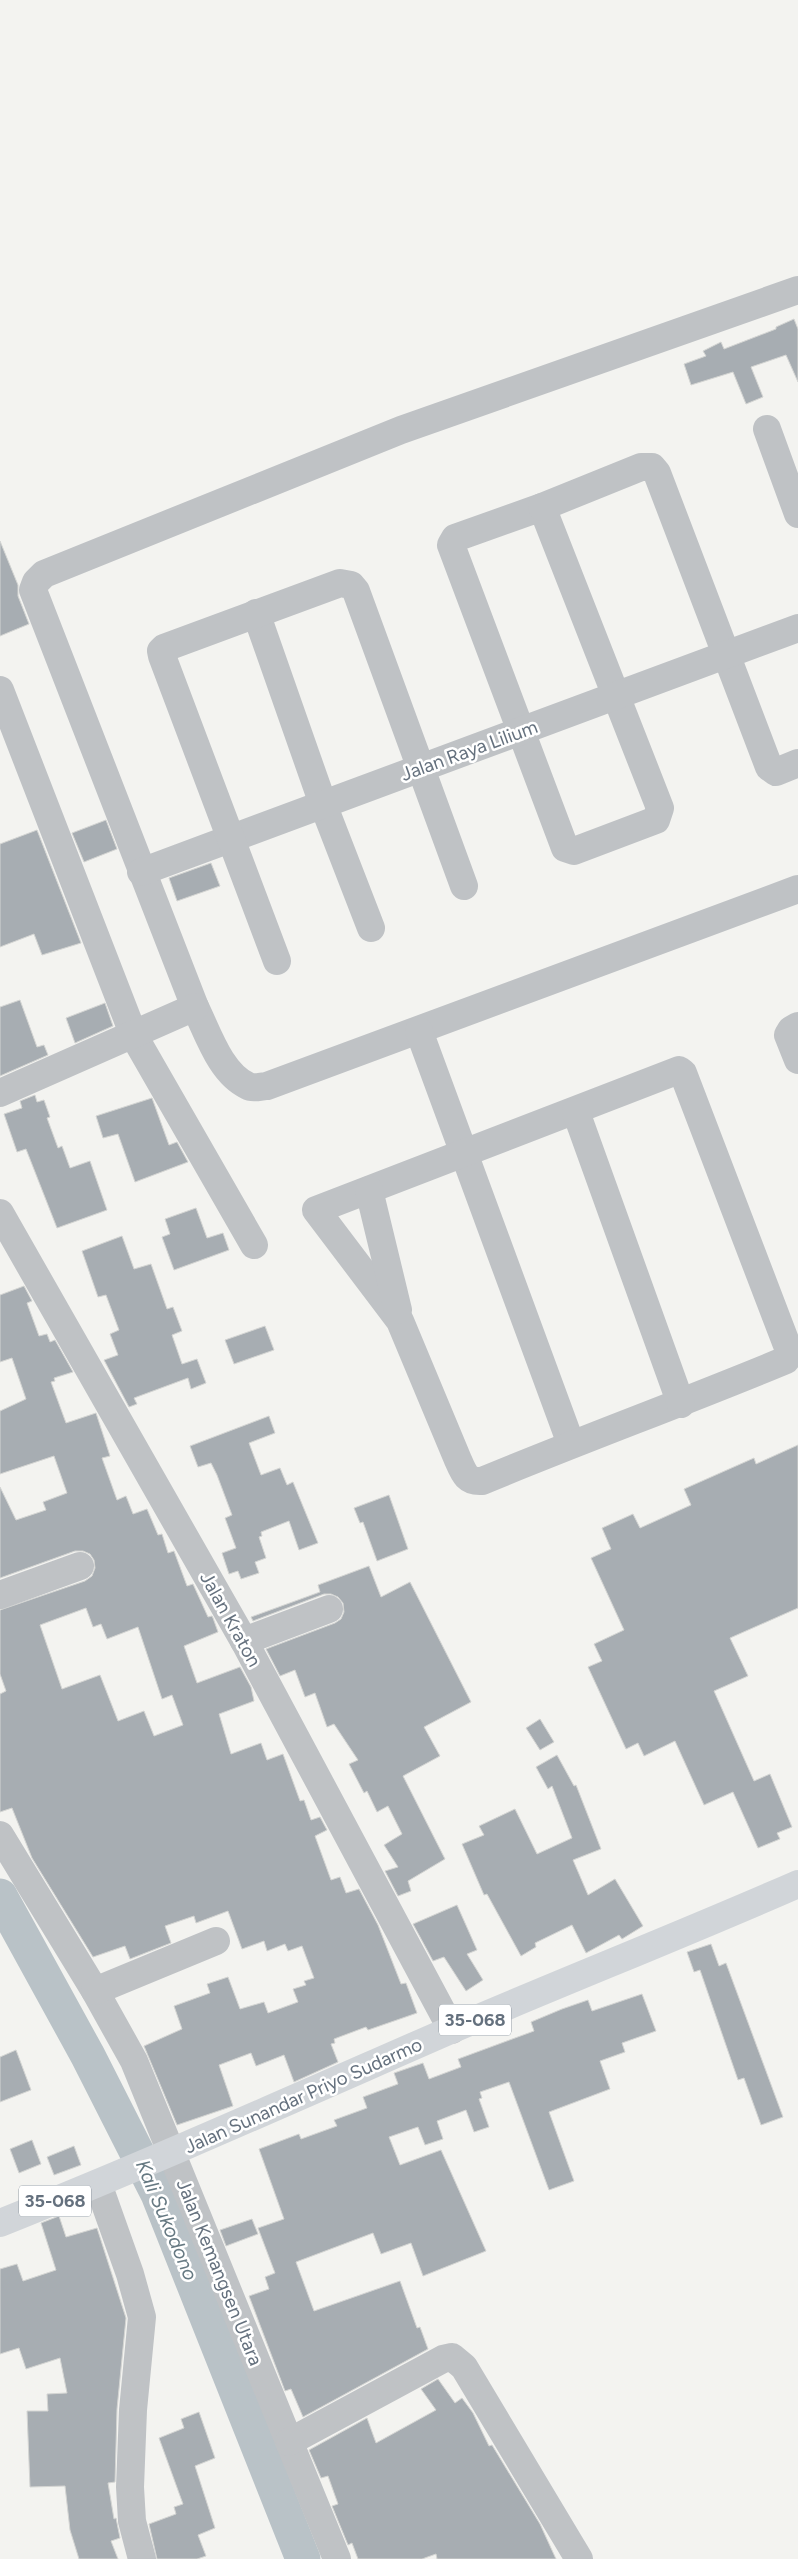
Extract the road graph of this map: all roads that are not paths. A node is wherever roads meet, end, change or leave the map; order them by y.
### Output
1 (798, 290) edge
2 (768, 429) dead end
3 (542, 506) junction
4 (798, 514) edge
5 (256, 613) junction
6 (798, 628) edge
7 (728, 654) junction
8 (0, 692) edge
9 (617, 695) junction
10 (520, 731) junction
11 (798, 763) edge
12 (420, 768) junction
13 (323, 804) junction
14 (232, 838) junction
15 (141, 872) junction
16 (464, 886) dead end
17 (798, 889) edge
18 (371, 928) dead end
19 (277, 961) dead end
20 (195, 1007) junction
21 (798, 1026) edge
22 (419, 1031) junction
23 (134, 1036) junction
24 (798, 1060) edge
25 (0, 1093) edge
26 (576, 1112) junction
27 (465, 1151) junction
28 (369, 1190) junction
29 (4, 1229) edge
30 (254, 1245) dead end
31 (400, 1321) junction
32 (681, 1404) junction
33 (571, 1444) junction
34 (80, 1566) dead end
35 (0, 1595) edge
36 (329, 1609) dead end
37 (244, 1641) junction
38 (0, 1835) edge
39 (798, 1884) edge
40 (216, 1941) dead end
41 (95, 1991) junction
42 (452, 2030) junction
43 (162, 2157) junction
44 (104, 2181) junction
45 (0, 2222) edge
46 (289, 2442) junction
47 (142, 2559) edge
48 (336, 2559) edge
49 (579, 2559) edge

1 - 15 street
2 - 4 street
3 - 7 street
3 - 9 street
3 - 10 street
5 - 12 street
5 - 13 street
5 - 14 street
6 - 7 street, Jalan Raya Lilium
7 - 9 street, Jalan Raya Lilium
7 - 11 street
8 - 23 street
9 - 10 street, Jalan Raya Lilium
9 - 10 street
10 - 12 street, Jalan Raya Lilium
12 - 13 street, Jalan Raya Lilium
12 - 16 street
13 - 14 street, Jalan Raya Lilium
13 - 18 street
14 - 15 street, Jalan Raya Lilium
14 - 19 street
15 - 20 street
17 - 22 street
20 - 22 street
20 - 23 street
21 - 24 street
22 - 27 street
23 - 25 street
23 - 30 street
26 - 27 street
26 - 32 street
26 - 32 street
27 - 28 street
27 - 33 street
28 - 31 street
28 - 31 street
29 - 37 street, Jalan Kraton
31 - 33 street
32 - 33 street
34 - 35 street
36 - 37 street
37 - 42 street, Jalan Kraton
38 - 41 street, Jalan Kemangsen Utara
39 - 42 main road, Jalan Sunandar Priyo Sudarmo / 35-068
40 - 41 street
41 - 43 street, Jalan Kemangsen Utara
42 - 43 main road, Jalan Sunandar Priyo Sudarmo / 35-068
43 - 44 main road, Jalan Sunandar Priyo Sudarmo / 35-068
43 - 46 street, Jalan Kemangsen Utara
44 - 45 main road, Jalan Sunandar Priyo Sudarmo / 35-068
44 - 47 street
46 - 48 street, Jalan Kemangsen Utara
46 - 49 street

